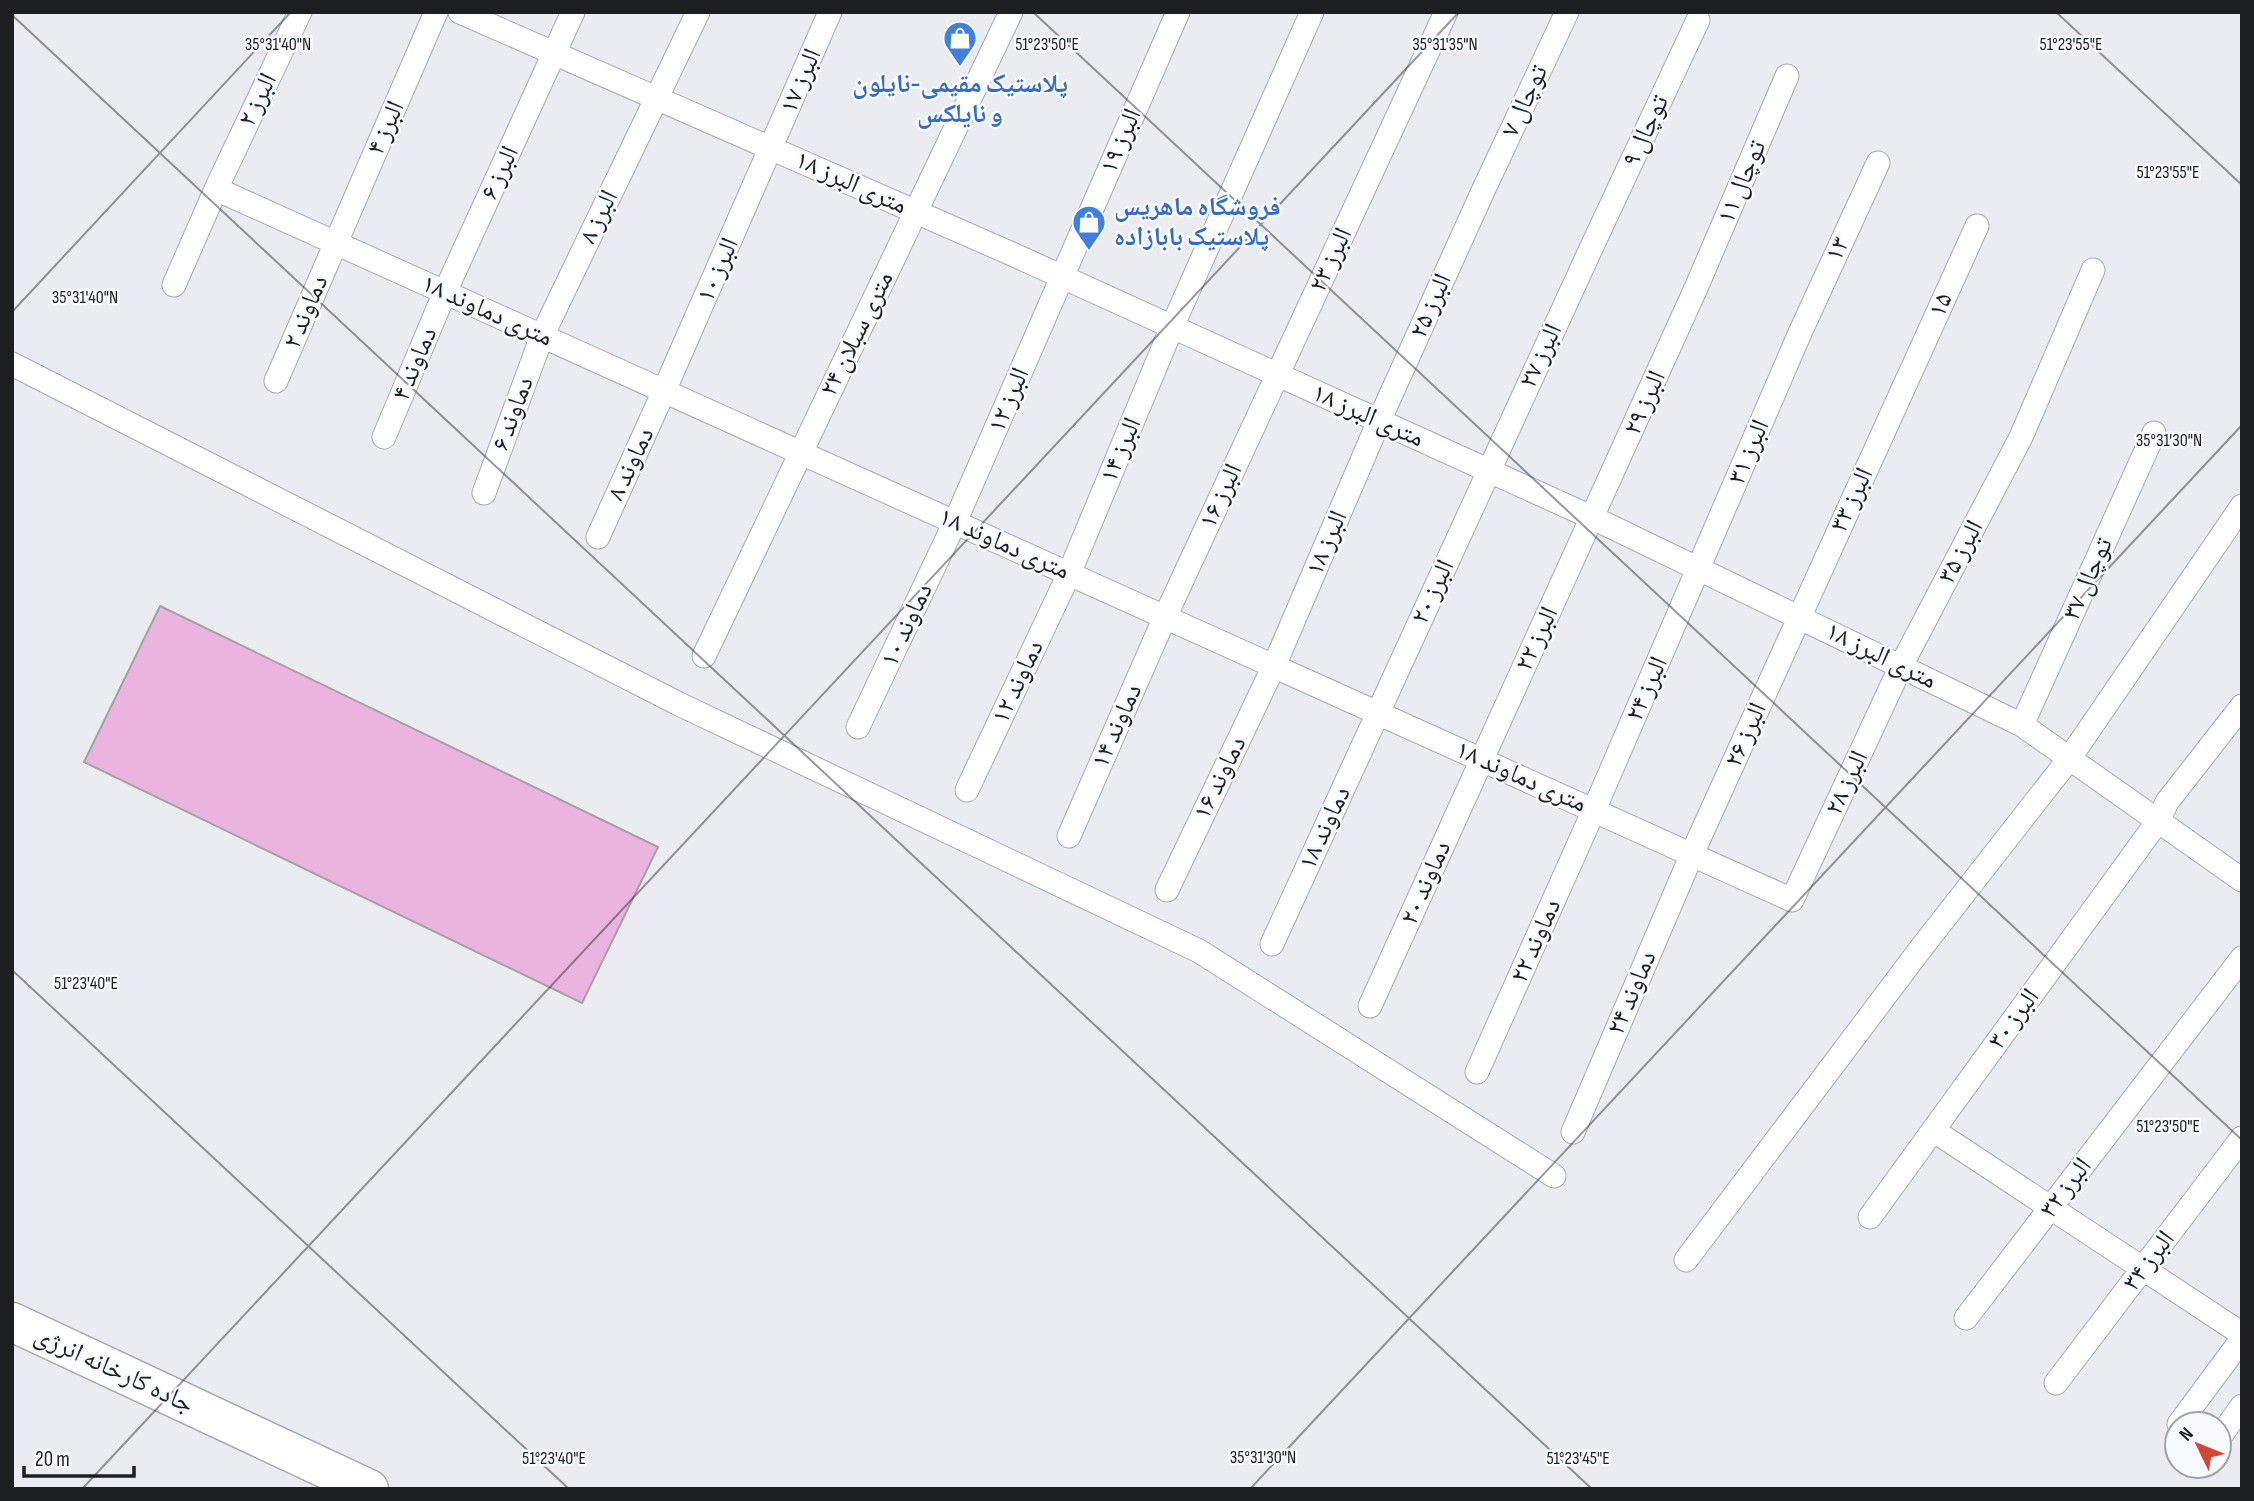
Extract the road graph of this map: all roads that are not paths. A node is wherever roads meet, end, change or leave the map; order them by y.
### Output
1 (300, 12) edge
2 (436, 12) edge
3 (460, 12) edge
4 (573, 12) edge
5 (698, 12) edge
6 (830, 12) edge
7 (1012, 12) edge
8 (1178, 12) edge
9 (1312, 12) edge
10 (1446, 12) edge
11 (1567, 12) edge
12 (1698, 20) dead end
13 (555, 54) junction
14 (1787, 76) dead end
15 (657, 98) junction
16 (772, 149) junction
17 (1878, 163) dead end
18 (216, 189) junction
19 (1482, 191) joint
20 (916, 212) junction
21 (1977, 226) dead end
22 (1594, 242) joint
23 (335, 243) junction
24 (2093, 270) dead end
25 (1062, 277) junction
26 (174, 285) dead end
27 (1696, 288) joint
28 (445, 292) junction
29 (1172, 327) junction
30 (1799, 335) joint
31 (542, 336) junction
32 (12, 364) edge
33 (1277, 374) junction
34 (276, 381) dead end
35 (1905, 384) joint
36 (664, 391) junction
37 (1380, 421) junction
38 (2154, 433) dead end
39 (384, 437) dead end
40 (800, 453) junction
41 (1489, 471) junction
42 (484, 493) dead end
43 (2242, 506) edge
44 (1592, 518) junction
45 (956, 522) junction
46 (598, 537) dead end
47 (1699, 568) junction
48 (1069, 573) junction
49 (1165, 617) junction
50 (1799, 617) junction
51 (704, 656) dead end
52 (1274, 666) junction
53 (1901, 666) junction
54 (2242, 706) edge
55 (1378, 713) junction
56 (2022, 725) junction
57 (858, 727) dead end
58 (2069, 758) junction
59 (1482, 760) junction
60 (967, 790) dead end
61 (1594, 810) junction
62 (2158, 821) junction
63 (1069, 835) dead end
64 (1692, 854) junction
65 (2242, 880) edge
66 (1167, 890) dead end
67 (1792, 900) joint
68 (1272, 944) dead end
69 (2242, 958) edge
70 (1370, 1006) dead end
71 (1477, 1072) dead end
72 (1933, 1130) junction
73 (1573, 1132) dead end
74 (2242, 1138) edge
75 (1554, 1176) dead end
76 (2051, 1207) junction
77 (1870, 1217) dead end
78 (1686, 1260) dead end
79 (2143, 1268) junction
80 (1966, 1318) dead end
81 (12, 1322) edge
82 (2242, 1336) edge
83 (2056, 1384) dead end
84 (2189, 1410) edge
85 (369, 1489) edge

1 - 18 lane, البرز ۲
2 - 23 lane, البرز ۴
3 - 13 lane, ۱۸ متری البرز
4 - 13 lane, البرز ۶
5 - 15 lane, البرز ۸
6 - 16 lane, البرز ۱۷
7 - 20 lane, ۲۴ متری سبلان
8 - 25 lane, البرز ۱۹
9 - 29 lane, البرز ۱۴
10 - 33 lane, البرز ۲۳
11 - 19 lane, توچال ۷
12 - 22 lane, توچال ۹
13 - 15 lane, ۱۸ متری البرز
13 - 28 lane, البرز ۶
14 - 27 lane, توچال ۱۱
15 - 16 lane, ۱۸ متری البرز
15 - 31 lane, البرز ۸
16 - 20 lane, ۱۸ متری البرز
16 - 36 lane, البرز ۱۰
17 - 30 lane, ۱۳
18 - 23 lane, ۱۸ متری دماوند
18 - 26 lane, البرز ۲
19 - 37 lane, البرز ۲۵
20 - 25 lane, ۱۸ متری البرز
20 - 40 lane, ۲۴ متری سبلان
21 - 35 lane, ۱۵
22 - 41 lane, البرز ۲۷
23 - 28 lane, ۱۸ متری دماوند
23 - 34 lane, دماوند ۲
24 - 53 lane, البرز ۳۵
25 - 29 lane, ۱۸ متری البرز
25 - 45 lane, البرز ۱۲
27 - 44 lane, البرز ۲۹
28 - 31 lane, ۱۸ متری دماوند
28 - 39 lane, دماوند ۴
29 - 33 lane, ۱۸ متری البرز
29 - 48 lane, البرز ۱۴
30 - 47 lane, البرز ۳۱
31 - 36 lane, ۱۸ متری دماوند
31 - 42 lane, دماوند ۶
32 - 75 lane
33 - 37 lane, ۱۸ متری البرز
33 - 49 lane, البرز ۱۶
35 - 50 lane, البرز ۳۳
36 - 40 lane, ۱۸ متری دماوند
36 - 46 lane, دماوند ۸
37 - 41 lane, ۱۸ متری البرز
37 - 52 lane, البرز ۱۸
38 - 56 lane, توچال ۳۷
40 - 45 lane, ۱۸ متری دماوند
40 - 51 lane, ۲۴ متری سبلان
41 - 44 lane, ۱۸ متری البرز
41 - 55 lane, البرز ۲۰
43 - 58 lane
44 - 47 lane, ۱۸ متری البرز
44 - 59 lane, البرز ۲۲
45 - 48 lane, ۱۸ متری دماوند
45 - 57 lane, دماوند ۱۰
47 - 50 lane, ۱۸ متری البرز
47 - 61 lane, البرز ۲۴
48 - 49 lane, ۱۸ متری دماوند
48 - 60 lane, دماوند ۱۲
49 - 52 lane, ۱۸ متری دماوند
49 - 63 lane, دماوند ۱۴
50 - 53 lane, ۱۸ متری البرز
50 - 64 lane, البرز ۲۶
52 - 55 lane, ۱۸ متری دماوند
52 - 66 lane, دماوند ۱۶
53 - 56 lane, ۱۸ متری البرز
53 - 67 lane, البرز ۲۸
54 - 62 lane, البرز ۳۰
55 - 59 lane, ۱۸ متری دماوند
55 - 68 lane, دماوند ۱۸
56 - 58 lane, ۱۸ متری البرز
58 - 62 lane, ۱۸ متری البرز
58 - 78 lane
59 - 61 lane, ۱۸ متری دماوند
59 - 70 lane, دماوند ۲۰
61 - 64 lane, ۱۸ متری دماوند
61 - 71 lane, دماوند ۲۲
62 - 65 lane, ۱۸ متری البرز
62 - 72 lane, البرز ۳۰
64 - 67 lane, ۱۸ متری دماوند
64 - 73 lane, دماوند ۲۴
69 - 76 lane, البرز ۳۲
72 - 76 lane
72 - 77 lane, البرز ۳۰
74 - 79 lane, البرز ۳۴
76 - 79 lane
76 - 80 lane, البرز ۳۲
79 - 82 lane
79 - 83 lane, البرز ۳۴
81 - 85 street, جاده کارخانه انرژی
82 - 84 lane

